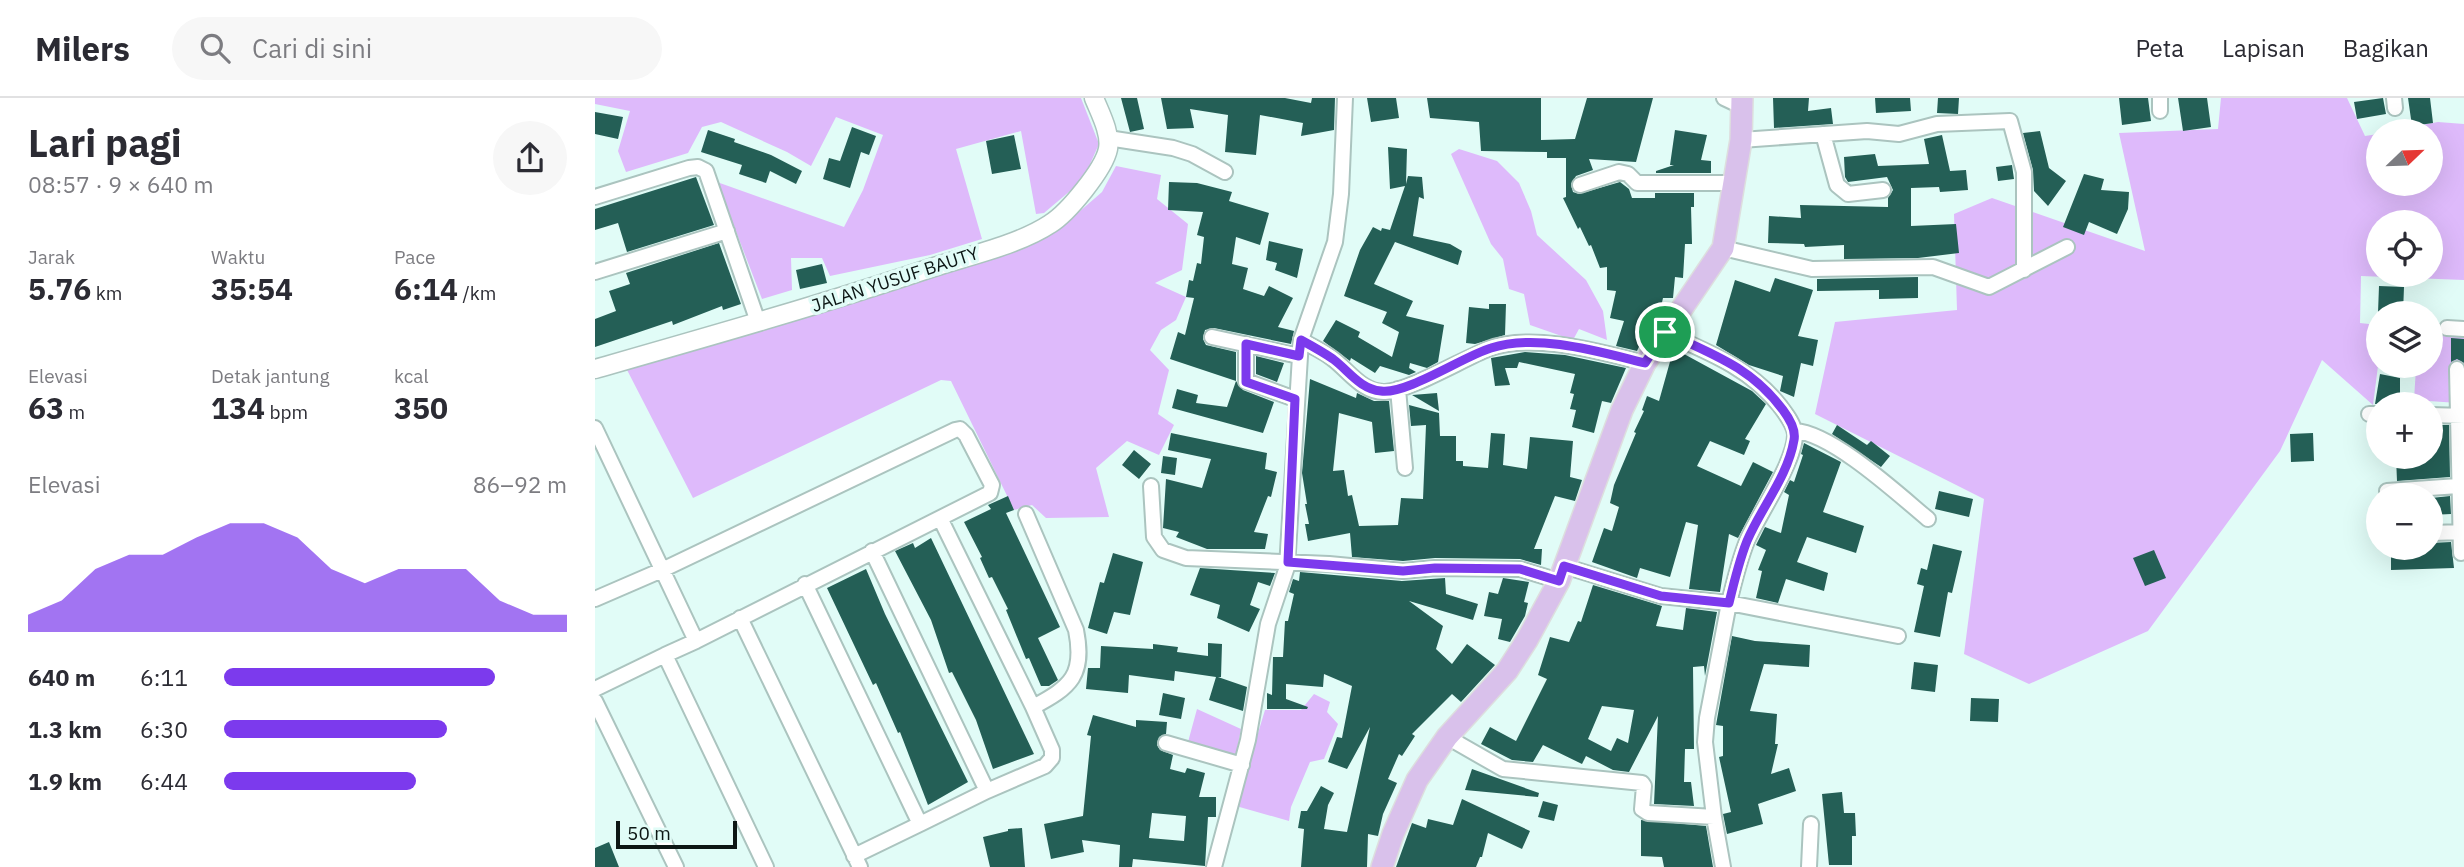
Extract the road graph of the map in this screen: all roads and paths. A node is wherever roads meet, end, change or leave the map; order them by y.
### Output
1 (1094, 98) edge
2 (1345, 98) edge
3 (1736, 101) edge
4 (1823, 134) junction
5 (1108, 138) junction
6 (1741, 140) junction
7 (1225, 172) dead end
8 (1733, 183) junction
9 (1580, 185) dead end
10 (1883, 190) dead end
11 (595, 197) edge
12 (727, 231) junction
13 (2067, 247) dead end
14 (1723, 248) junction
15 (2024, 270) junction
16 (595, 272) edge
17 (758, 322) junction
18 (2447, 328) dead end
19 (2464, 329) edge
20 (1665, 332) junction
21 (1212, 337) dead end
22 (1301, 340) junction
23 (1246, 344) junction
24 (1299, 356) junction
25 (1645, 363) junction
26 (595, 369) edge
27 (2457, 369) dead end
28 (1398, 389) junction
29 (1295, 399) junction
30 (2443, 415) edge
31 (2461, 416) edge
32 (595, 428) edge
33 (1795, 431) junction
34 (1405, 468) dead end
35 (1151, 486) dead end
36 (2458, 486) junction
37 (2443, 487) edge
38 (1026, 514) dead end
39 (1928, 519) dead end
40 (940, 520) junction
41 (2443, 533) edge
42 (2463, 533) edge
43 (872, 551) junction
44 (2461, 553) dead end
45 (1288, 562) junction
46 (662, 570) junction
47 (1561, 573) junction
48 (805, 584) junction
49 (595, 599) edge
50 (1729, 603) junction
51 (740, 618) junction
52 (1898, 636) dead end
53 (696, 641) junction
54 (665, 655) junction
55 (595, 689) edge
56 (595, 701) edge
57 (1033, 707) junction
58 (1447, 737) junction
59 (1166, 743) dead end
60 (1242, 765) junction
61 (987, 790) junction
62 (1714, 817) junction
63 (920, 824) junction
64 (1811, 824) dead end
65 (857, 861) edge
66 (676, 867) edge
67 (766, 867) edge
68 (1214, 867) edge
69 (1382, 867) edge
70 (1723, 867) edge
71 (1809, 867) edge

1 - 5 street
2 - 22 street
3 - 6 main road
4 - 6 street
4 - 10 street
4 - 15 street
5 - 7 street
5 - 17 street, JALAN YUSUF BAUTY
6 - 8 main road
8 - 9 street
8 - 14 main road
11 - 12 street
12 - 16 street
12 - 17 street
13 - 15 street
14 - 15 street
14 - 20 main road
17 - 26 street, JALAN YUSUF BAUTY
18 - 19 street
20 - 25 main road
20 - 33 street
21 - 23 street
22 - 24 street
22 - 28 street
23 - 24 street
23 - 29 street
24 - 29 street
25 - 28 street
25 - 47 main road
27 - 31 street
28 - 34 street
29 - 45 street
30 - 31 street
31 - 36 street
32 - 46 street
33 - 39 street
33 - 50 street
35 - 45 street
36 - 37 street
36 - 42 street
38 - 57 street
40 - 43 street
40 - 46 street
40 - 57 street
41 - 42 street
42 - 44 street
43 - 48 street
43 - 61 street
45 - 47 street
45 - 60 street
46 - 49 street
46 - 53 street
47 - 50 street
47 - 58 main road
48 - 51 street
48 - 63 street
50 - 52 street
50 - 62 street
51 - 53 street
51 - 65 street
53 - 54 street
54 - 55 street
54 - 67 street
56 - 66 street
57 - 61 street
58 - 62 street
58 - 69 main road
59 - 60 street
60 - 68 street
61 - 63 street
62 - 70 street
63 - 65 street
64 - 71 street

